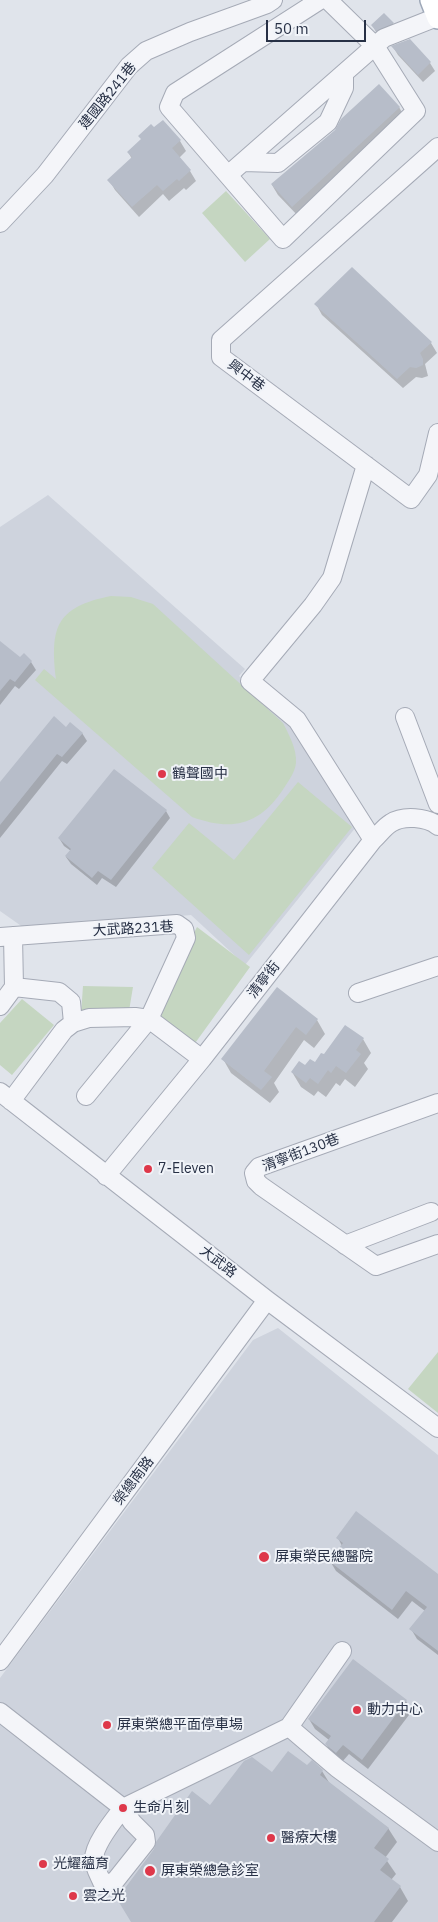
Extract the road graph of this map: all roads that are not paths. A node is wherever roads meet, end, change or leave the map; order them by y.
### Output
1 (273, 0) edge
2 (320, 0) edge
3 (328, 0) edge
4 (431, 0) edge
5 (438, 17) edge
6 (375, 46) junction
7 (344, 74) junction
8 (438, 147) edge
9 (243, 162) junction
10 (228, 175) junction
11 (0, 223) edge
12 (438, 433) edge
13 (366, 465) junction
14 (405, 717) dead end
15 (438, 804) edge
16 (438, 826) edge
17 (373, 840) junction
18 (7, 936) edge
19 (438, 966) edge
20 (14, 987) junction
21 (358, 992) dead end
22 (0, 1006) edge
23 (149, 1019) junction
24 (73, 1023) junction
25 (202, 1059) junction
26 (6, 1096) edge
27 (86, 1096) dead end
28 (438, 1103) edge
29 (106, 1176) junction
30 (432, 1212) dead end
31 (438, 1244) edge
32 (345, 1245) junction
33 (267, 1300) junction
34 (438, 1428) edge
35 (342, 1651) dead end
36 (0, 1661) edge
37 (0, 1712) edge
38 (288, 1727) junction
39 (438, 1842) edge

1 - 11 street, 建國路241巷
2 - 10 street
3 - 6 street
4 - 5 main road
5 - 6 street
6 - 7 street
6 - 10 street
7 - 9 street
7 - 9 street
8 - 13 street, 興中巷
9 - 10 street
12 - 13 street, 興中巷
13 - 17 street
14 - 15 street
16 - 17 street, 清寧街
17 - 25 street, 清寧街
18 - 20 street, 大武路231巷
18 - 23 street, 大武路231巷
19 - 21 street
20 - 22 street
20 - 24 street
23 - 24 street
23 - 25 street
23 - 27 street
24 - 26 street
25 - 29 street, 清寧街
26 - 29 street, 大武路
28 - 32 street, 清寧街130巷
29 - 33 street, 大武路
30 - 32 street
31 - 32 street, 清寧街130巷
33 - 34 street, 大武路
33 - 36 street, 榮總南路
35 - 38 street
37 - 38 street
38 - 39 street

